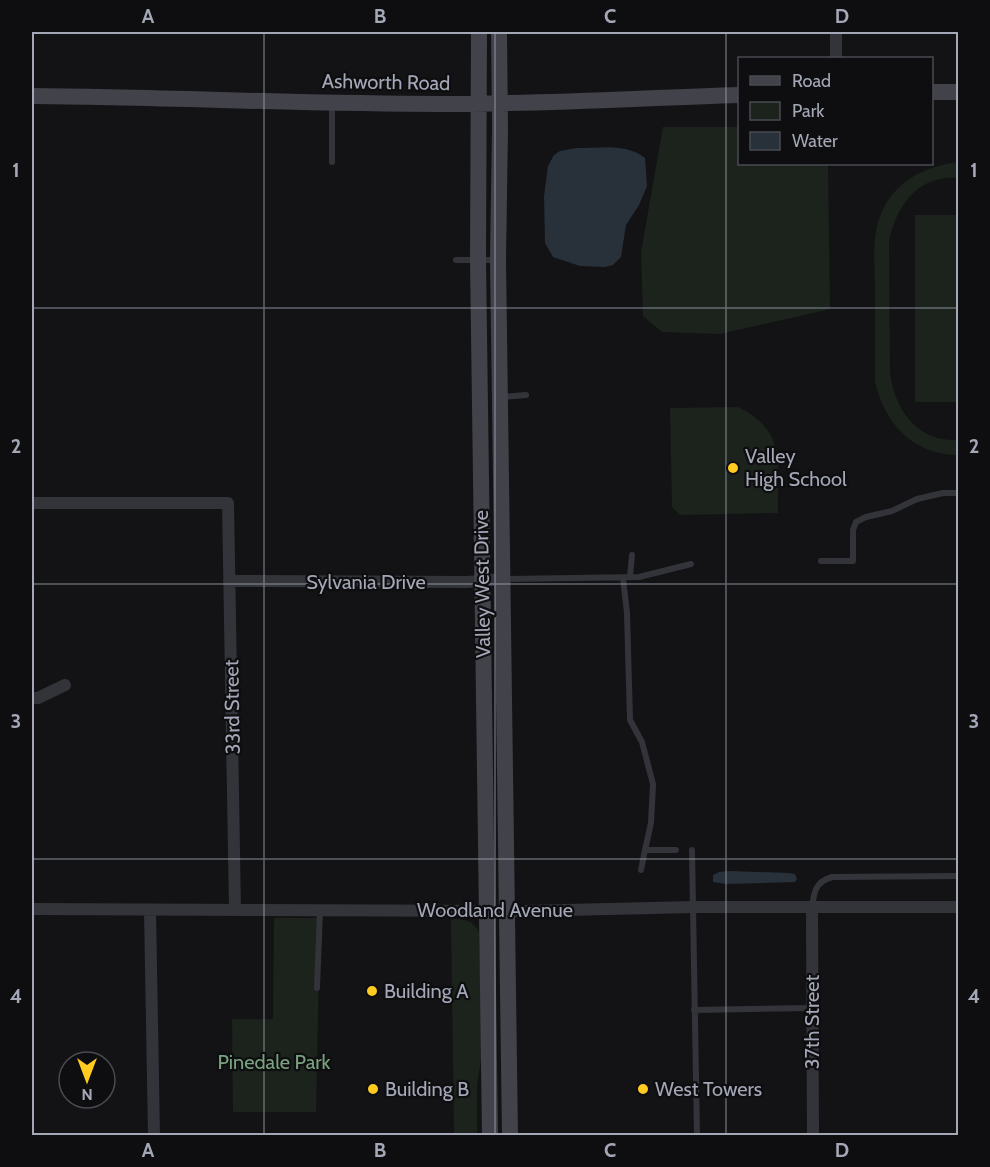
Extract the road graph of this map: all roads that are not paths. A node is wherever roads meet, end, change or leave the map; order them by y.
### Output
1 (479, 32) edge
2 (499, 32) edge
3 (836, 32) edge
4 (836, 57) edge
5 (933, 92) edge
6 (958, 92) edge
7 (738, 95) edge
8 (32, 96) edge
9 (332, 102) junction
10 (479, 103) junction
11 (500, 103) junction
12 (332, 162) dead end
13 (456, 260) dead end
14 (478, 260) junction
15 (498, 260) junction
16 (526, 395) dead end
17 (500, 397) junction
18 (958, 493) edge
19 (32, 503) edge
20 (632, 555) dead end
21 (820, 561) dead end
22 (691, 564) dead end
23 (627, 578) junction
24 (503, 579) junction
25 (229, 581) junction
26 (482, 582) junction
27 (65, 685) dead end
28 (32, 698) edge
29 (645, 850) junction
30 (676, 850) dead end
31 (692, 850) dead end
32 (641, 870) dead end
33 (958, 876) edge
34 (958, 907) edge
35 (694, 908) junction
36 (812, 908) junction
37 (32, 909) edge
38 (150, 910) junction
39 (235, 910) junction
40 (320, 910) junction
41 (486, 910) junction
42 (507, 911) junction
43 (317, 988) dead end
44 (812, 1008) junction
45 (694, 1010) junction
46 (154, 1136) edge
47 (490, 1136) edge
48 (510, 1136) edge
49 (697, 1136) edge
50 (813, 1136) edge

1 - 10 main road, Valley West Drive
2 - 11 main road, Valley West Drive
3 - 4 street
5 - 6 main road
7 - 11 main road, Ashworth Road
8 - 9 main road, Ashworth Road
9 - 10 main road, Ashworth Road
9 - 12 lane
10 - 11 main road, Ashworth Road
10 - 14 main road, Valley West Drive
11 - 15 main road, Valley West Drive
13 - 14 lane
14 - 15 lane
14 - 26 main road, Valley West Drive
15 - 17 main road, Valley West Drive
16 - 17 lane
17 - 24 main road, Valley West Drive
18 - 21 lane
19 - 25 street, 33rd Street
20 - 23 lane
22 - 23 lane
23 - 24 lane
23 - 29 lane
24 - 26 street, Sylvania Drive
24 - 42 main road, Valley West Drive
25 - 26 street, Sylvania Drive
25 - 39 street, 33rd Street
26 - 41 main road, Valley West Drive
27 - 28 street
29 - 30 lane
29 - 32 lane
31 - 35 lane
33 - 36 lane
34 - 36 street, Woodland Avenue
35 - 36 street, Woodland Avenue
35 - 42 street, Woodland Avenue
35 - 45 lane
36 - 44 street, 37th Street
37 - 38 street, Woodland Avenue
38 - 39 street, Woodland Avenue
38 - 46 street
39 - 40 street, Woodland Avenue
40 - 41 street, Woodland Avenue
40 - 43 lane
41 - 42 street, Woodland Avenue
41 - 47 main road, Valley West Drive
42 - 48 main road, Valley West Drive
44 - 45 lane
44 - 50 street, 37th Street
45 - 49 lane

